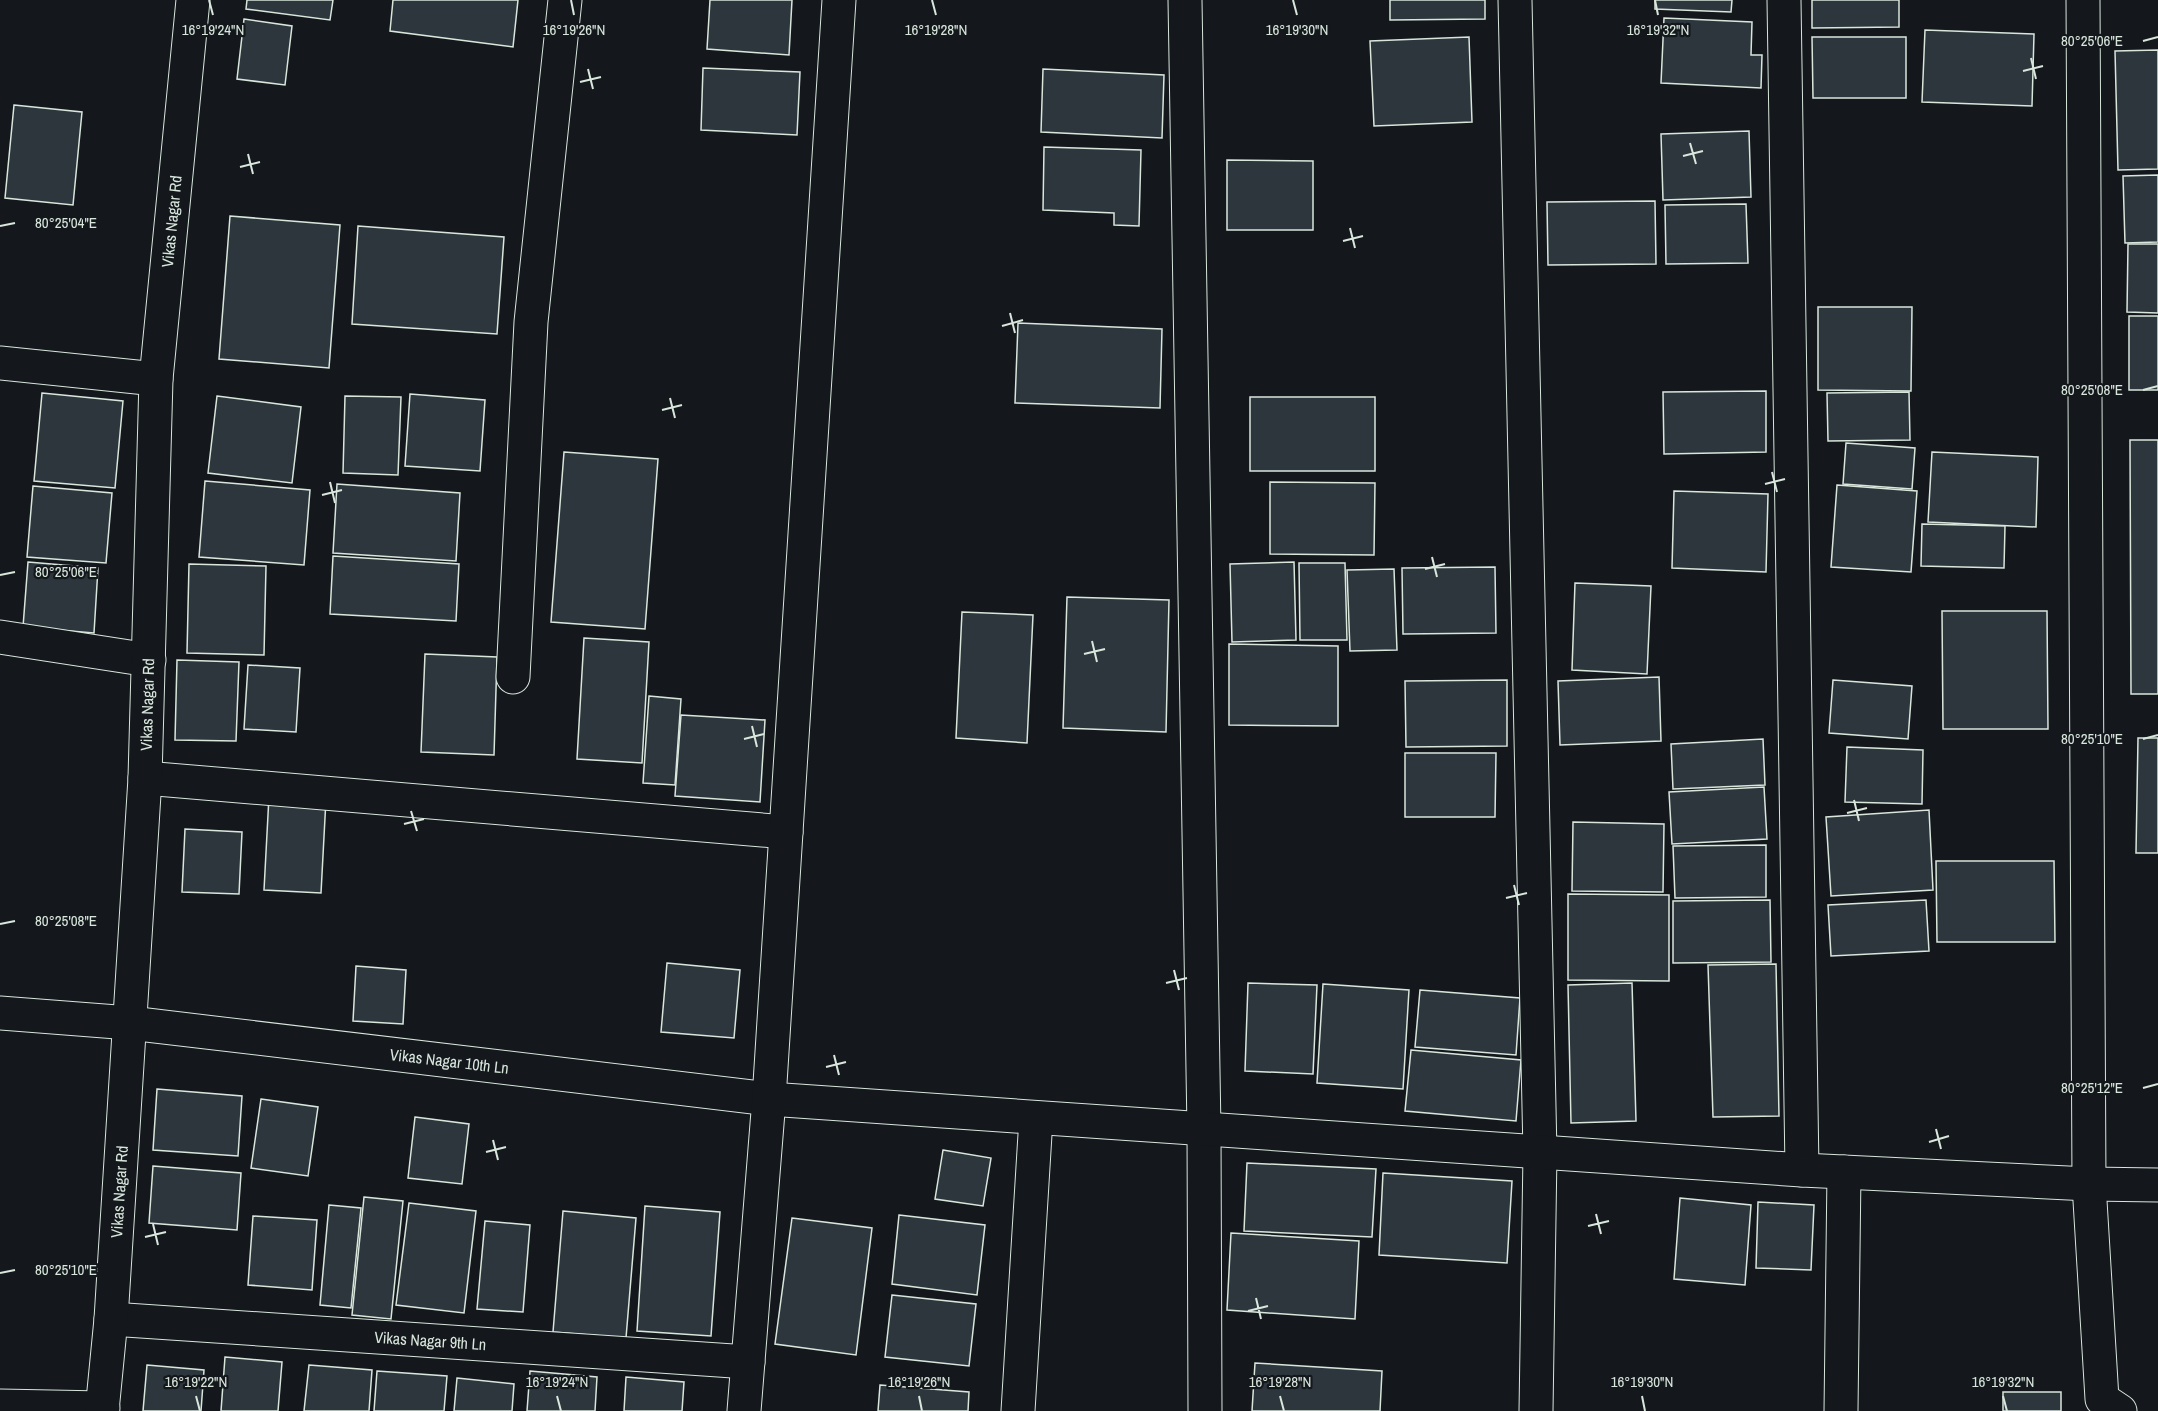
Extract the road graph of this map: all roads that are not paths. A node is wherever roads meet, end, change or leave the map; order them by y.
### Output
1 (565, 0) edge
2 (839, 0) edge
3 (1185, 0) edge
4 (1515, 0) edge
5 (1784, 0) edge
6 (2083, 0) edge
7 (185, 1) edge
8 (0, 363) edge
9 (156, 379) junction
10 (0, 637) edge
11 (149, 660) junction
12 (513, 677) dead end
13 (145, 778) junction
14 (786, 832) junction
15 (0, 1013) edge
16 (130, 1023) junction
17 (769, 1099) junction
18 (1036, 1118) junction
19 (1204, 1130) junction
20 (1540, 1153) junction
21 (1803, 1170) junction
22 (1845, 1172) junction
23 (2089, 1184) junction
24 (2158, 1185) edge
25 (111, 1319) junction
26 (748, 1362) junction
27 (0, 1406) edge
28 (103, 1409) edge
29 (744, 1411) edge
30 (1018, 1411) edge
31 (1205, 1411) edge
32 (1536, 1411) edge
33 (1841, 1411) edge
34 (2120, 1411) edge

1 - 12 street
2 - 14 street
3 - 19 street
4 - 20 street
5 - 21 street
6 - 23 street
7 - 9 street, Vikas Nagar Rd
8 - 9 street
9 - 11 street, Vikas Nagar Rd
10 - 11 street
11 - 13 street, Vikas Nagar Rd
13 - 14 street
13 - 16 street, Vikas Nagar Rd
14 - 17 street
15 - 16 street, Vikas Nagar 10th Ln
16 - 17 street, Vikas Nagar 10th Ln
16 - 25 street, Vikas Nagar Rd
17 - 18 street, Vikas Nagar 10th Ln
17 - 26 street
18 - 19 street, Vikas Nagar 10th Ln
18 - 30 street
19 - 20 street, Vikas Nagar 10th Ln
19 - 31 street
20 - 21 street, Vikas Nagar 10th Ln
20 - 32 street
21 - 22 street, Vikas Nagar 10th Ln
22 - 23 street, Vikas Nagar 10th Ln
22 - 33 street
23 - 24 street, Vikas Nagar 10th Ln
23 - 34 street
25 - 26 street, Vikas Nagar 9th Ln
25 - 28 street, Vikas Nagar Rd
26 - 29 street
27 - 28 street

